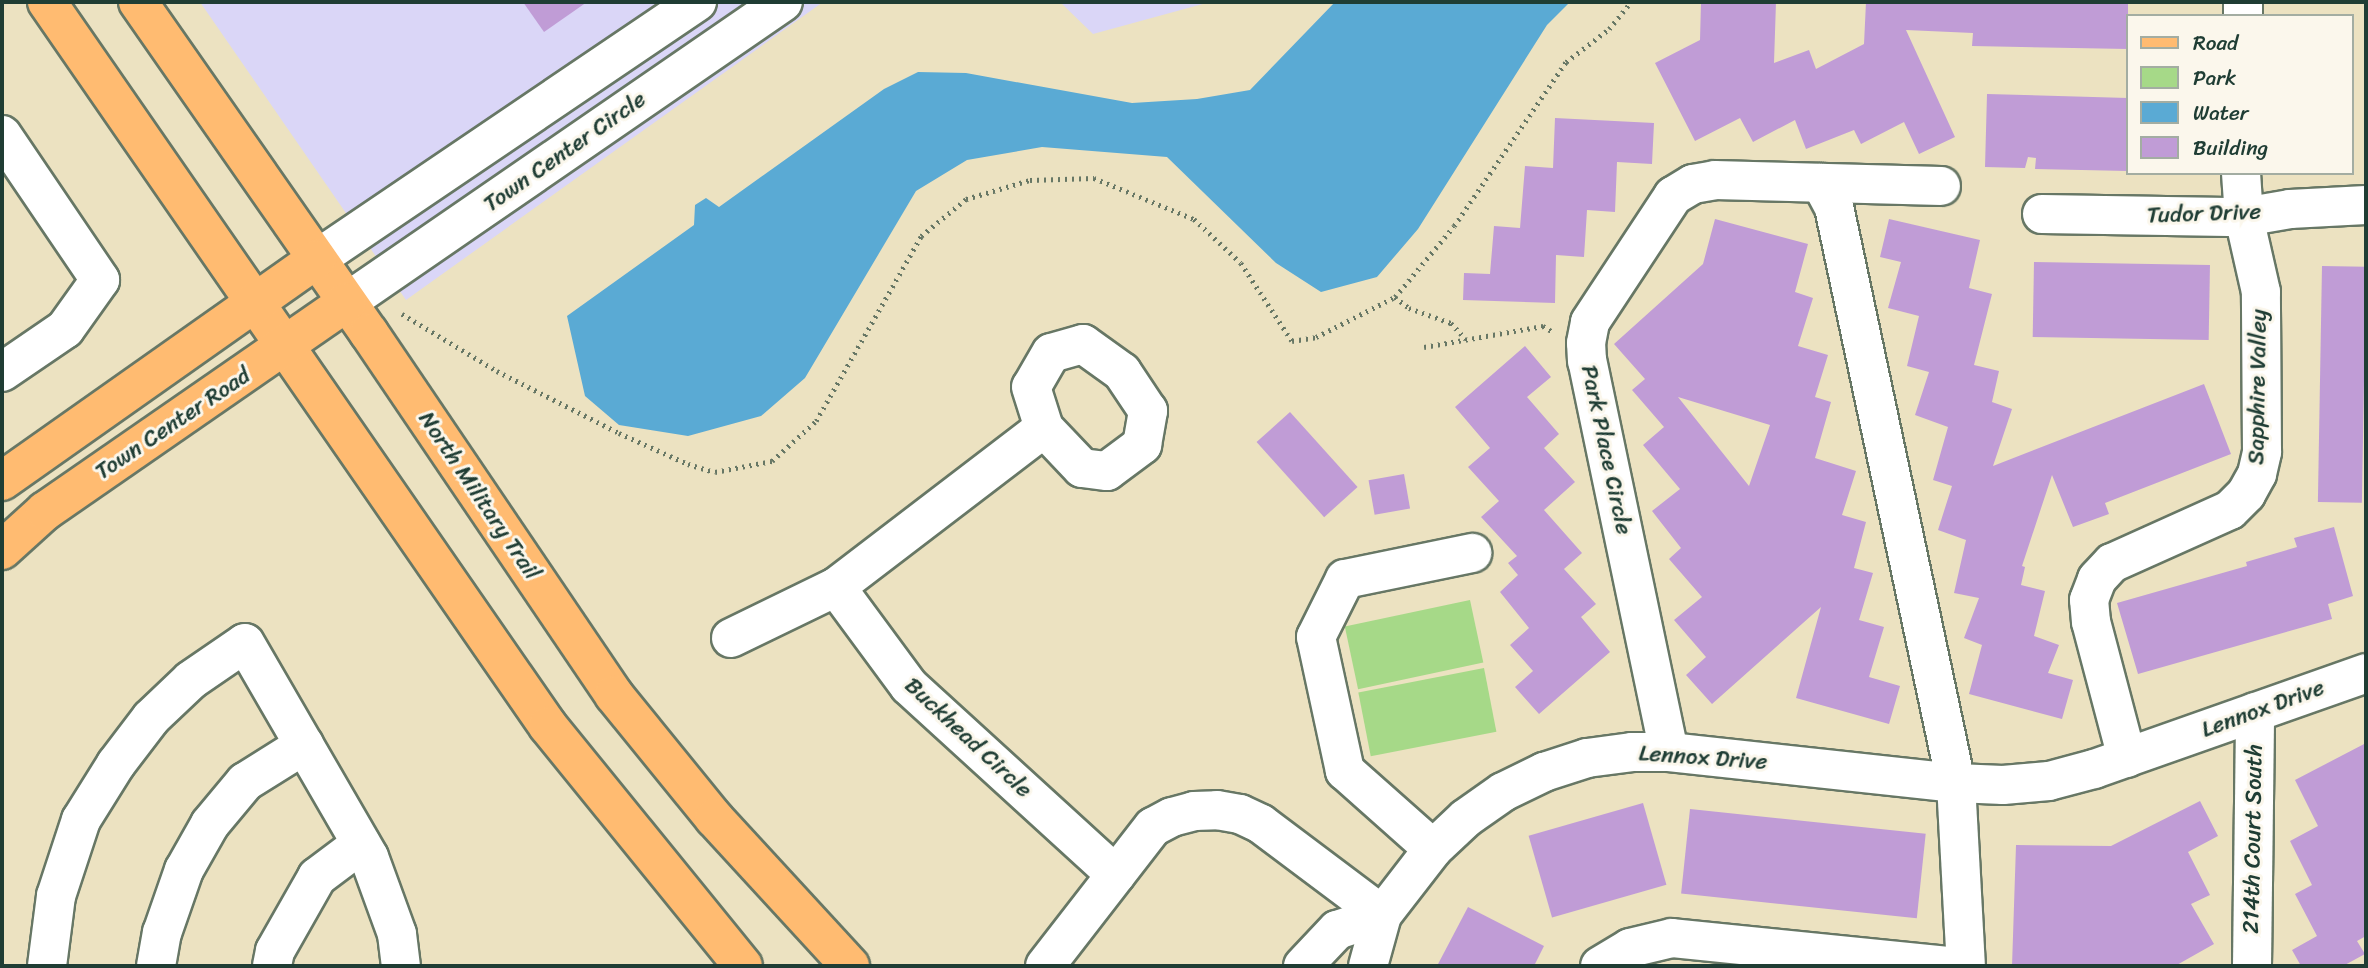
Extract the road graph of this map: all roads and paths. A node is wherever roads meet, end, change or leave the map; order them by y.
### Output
1 (47, 2) edge
2 (138, 2) edge
3 (697, 2) edge
4 (783, 2) edge
5 (1631, 2) edge
6 (2, 135) edge
7 (2241, 175) edge
8 (1821, 183) junction
9 (1941, 186) dead end
10 (2366, 205) edge
11 (2042, 214) dead end
12 (2244, 217) junction
13 (317, 259) junction
14 (1395, 297) junction
15 (347, 302) junction
16 (255, 304) junction
17 (402, 314) dead end
18 (1467, 340) junction
19 (1586, 343) junction
20 (284, 347) junction
21 (1424, 347) dead end
22 (2, 372) edge
23 (1044, 428) dead end
24 (2, 479) edge
25 (2, 550) edge
26 (1472, 553) dead end
27 (836, 587) junction
28 (731, 638) dead end
29 (2366, 673) edge
30 (2255, 712) junction
31 (304, 745) junction
32 (1669, 752) junction
33 (2127, 758) junction
34 (1956, 783) junction
35 (361, 844) junction
36 (1433, 849) junction
37 (1116, 875) junction
38 (1382, 915) junction
39 (47, 966) edge
40 (156, 966) edge
41 (272, 966) edge
42 (401, 966) edge
43 (743, 966) edge
44 (850, 966) edge
45 (1045, 966) edge
46 (1303, 966) edge
47 (1368, 966) edge
48 (1600, 966) edge
49 (1949, 966) edge
50 (1966, 966) edge
51 (2252, 966) edge

1 - 16 main road
2 - 13 main road, North Military Trail
3 - 13 street
4 - 15 street, Town Center Circle
5 - 14 path
6 - 22 street
7 - 12 street, Sapphire Valley
8 - 9 street, Park Place Circle
8 - 19 street, Park Place Circle
8 - 34 street
10 - 12 street, Tudor Drive
11 - 12 street, Tudor Drive
12 - 33 street, Sapphire Valley
13 - 15 main road, North Military Trail
13 - 16 main road
14 - 17 path
14 - 18 path
15 - 20 main road, Town Center Road
15 - 44 main road, North Military Trail
16 - 20 main road
16 - 24 main road
18 - 19 path
18 - 21 path
19 - 32 street, Park Place Circle
20 - 25 main road, Town Center Road
20 - 43 main road
23 - 27 street
26 - 36 street
27 - 28 street
27 - 37 street, Buckhead Circle
29 - 30 street, Lennox Drive
30 - 33 street, Lennox Drive
30 - 51 street, 214th Court South
31 - 35 street
31 - 39 street
31 - 40 street
32 - 34 street, Lennox Drive
32 - 36 street, Lennox Drive
33 - 34 street, Lennox Drive
34 - 50 street
35 - 41 street
35 - 42 street
36 - 38 street, Lennox Drive
37 - 38 street
37 - 45 street
38 - 46 street
38 - 47 street, Lennox Drive
48 - 49 street

